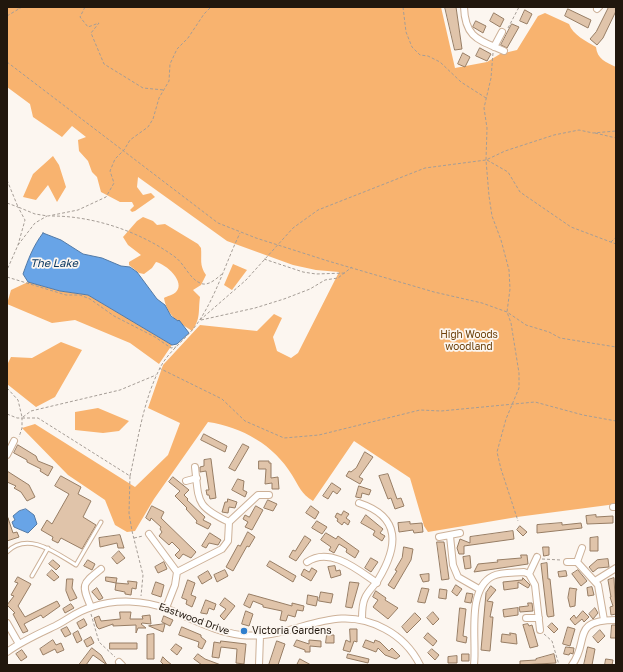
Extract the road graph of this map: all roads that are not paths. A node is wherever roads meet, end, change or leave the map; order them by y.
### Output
1 (464, 7) edge
2 (502, 32) road end
3 (494, 47) junction
4 (504, 51) dead end
5 (14, 441) dead end
6 (7, 455) edge
7 (195, 467) dead end
8 (196, 478) junction
9 (186, 481) dead end
10 (269, 495) dead end
11 (359, 503) dead end
12 (102, 522) dead end
13 (229, 522) junction
14 (460, 533) dead end
15 (149, 534) road end
16 (450, 536) junction
17 (439, 537) dead end
18 (48, 548) junction
19 (582, 548) dead end
20 (7, 552) edge
21 (536, 557) road end
22 (307, 562) dead end
23 (567, 562) road end
24 (577, 562) junction
25 (616, 568) edge
26 (101, 569) dead end
27 (177, 572) junction
28 (529, 574) junction
29 (32, 576) dead end
30 (595, 581) junction
31 (377, 583) junction
32 (479, 589) junction
33 (90, 607) junction
34 (166, 608) junction
35 (526, 618) dead end
36 (539, 618) junction
37 (362, 619) junction
38 (604, 620) junction
39 (616, 620) edge
40 (7, 623) edge
41 (540, 630) road end
42 (260, 636) junction
43 (19, 644) junction
44 (7, 652) edge
45 (259, 665) edge
46 (420, 665) edge
47 (474, 665) edge
48 (572, 665) edge

1 - 3 street
2 - 3 street
3 - 4 street
5 - 6 street
7 - 8 street
8 - 9 street
8 - 13 street
10 - 13 street
11 - 31 street
12 - 18 lane
13 - 27 street
14 - 16 street
15 - 27 street
16 - 17 street
16 - 32 street
18 - 20 lane
18 - 29 lane
19 - 24 street
21 - 28 street
22 - 31 street
23 - 24 street
24 - 30 street
25 - 30 street
26 - 33 street
27 - 34 street
28 - 32 street
28 - 36 street
30 - 38 street
31 - 37 street
32 - 47 street
33 - 34 street, Eastwood Drive
33 - 43 street, Eastwood Drive
34 - 42 street, Eastwood Drive
35 - 36 street
36 - 41 street
37 - 42 street, Eastwood Drive
37 - 46 street, Eastwood Drive
38 - 39 street
38 - 48 street
40 - 43 street
42 - 45 street
43 - 44 street, Eastwood Drive

